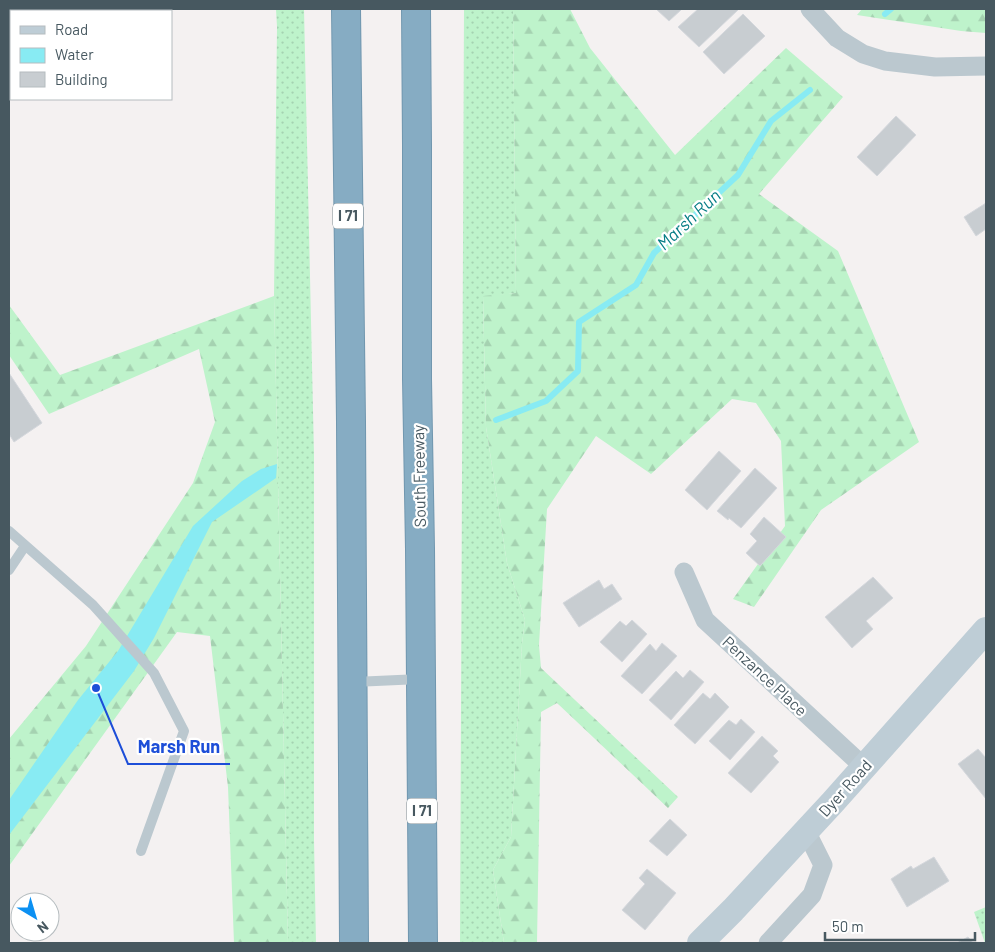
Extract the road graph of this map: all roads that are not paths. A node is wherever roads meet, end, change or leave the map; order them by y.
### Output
1 (346, 9) edge
2 (416, 9) edge
3 (810, 9) edge
4 (986, 66) edge
5 (9, 531) edge
6 (25, 546) junction
7 (9, 570) edge
8 (684, 572) dead end
9 (986, 630) edge
10 (421, 679) junction
11 (353, 682) junction
12 (864, 767) junction
13 (806, 831) junction
14 (141, 851) dead end
15 (354, 943) edge
16 (423, 943) edge
17 (700, 943) edge
18 (768, 943) edge

1 - 11 highway, I 71
2 - 10 highway, South Freeway / I 71
3 - 4 street
5 - 6 lane
6 - 7 lane
6 - 14 lane
8 - 12 street, Penzance Place
9 - 12 street, Dyer Road
10 - 11 lane
10 - 16 highway, South Freeway / I 71
11 - 15 highway, I 71
12 - 13 street, Dyer Road
13 - 17 street, Dyer Road
13 - 18 street

